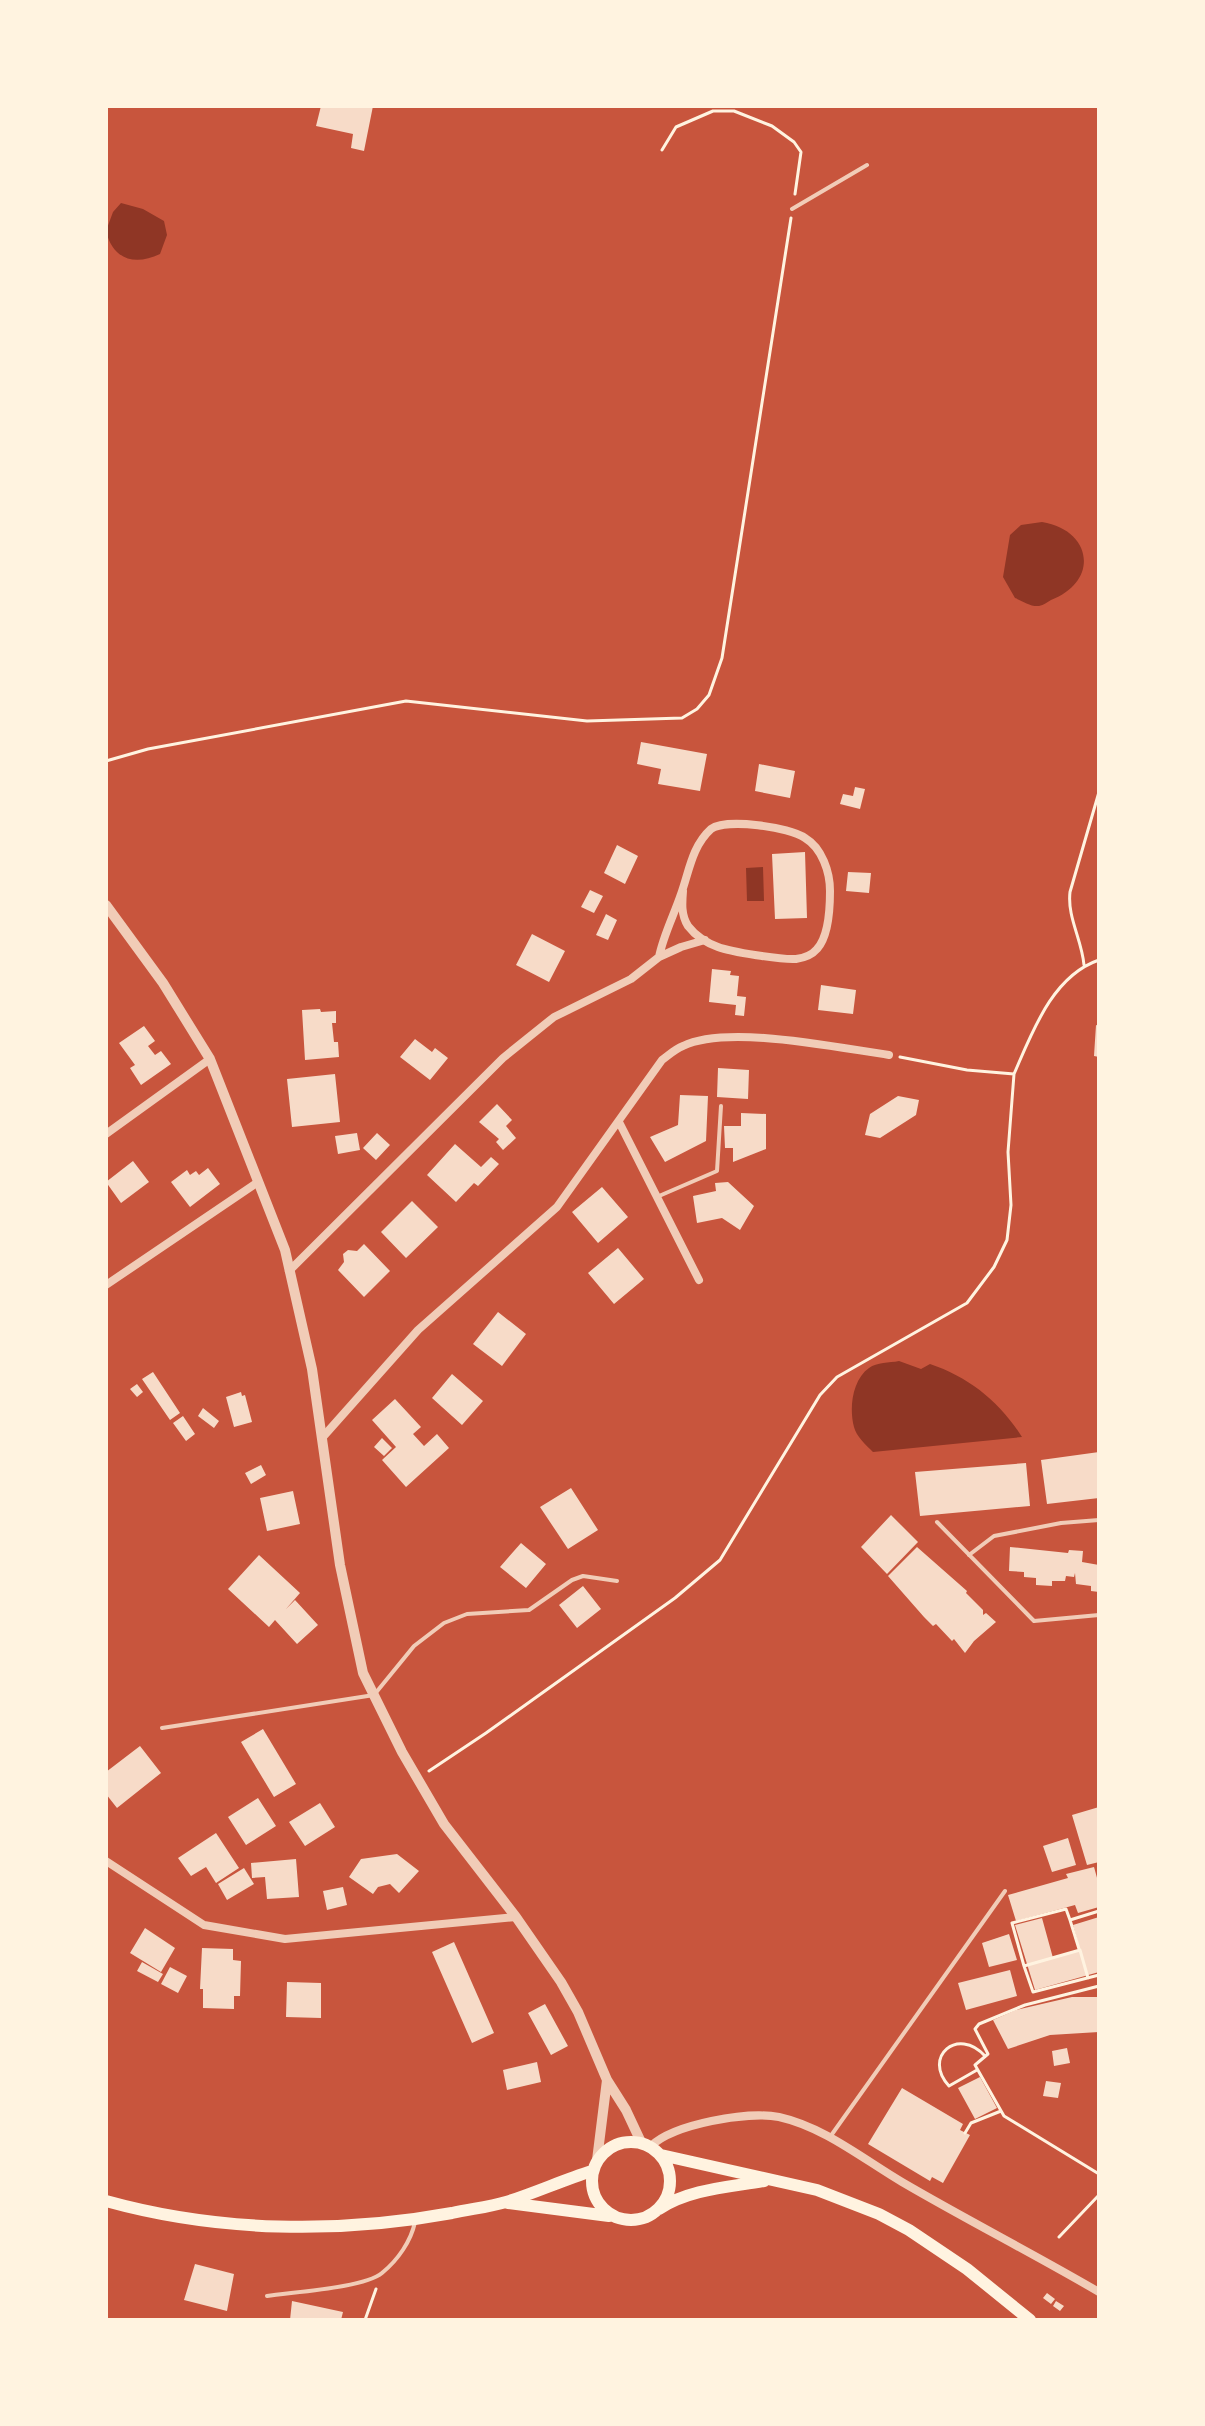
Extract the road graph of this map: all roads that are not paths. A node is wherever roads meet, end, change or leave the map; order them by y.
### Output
1 (867, 165) dead end
2 (792, 209) road end
3 (683, 891) junction
4 (106, 905) edge
5 (705, 940) junction
6 (659, 957) junction
7 (889, 1055) road end
8 (210, 1059) junction
9 (721, 1106) dead end
10 (619, 1122) junction
11 (106, 1134) edge
12 (258, 1182) junction
13 (657, 1197) junction
14 (289, 1271) junction
15 (699, 1280) dead end
16 (106, 1285) edge
17 (322, 1438) junction
18 (1099, 1520) edge
19 (937, 1522) dead end
20 (968, 1555) junction
21 (617, 1581) dead end
22 (1099, 1615) edge
23 (374, 1695) junction
24 (162, 1728) dead end
25 (106, 1861) edge
26 (1005, 1891) dead end
27 (516, 1917) junction
28 (607, 2080) junction
29 (830, 2137) junction
30 (651, 2147) junction
31 (595, 2165) junction
32 (768, 2180) junction
33 (106, 2201) edge
34 (504, 2203) junction
35 (657, 2211) junction
36 (612, 2217) junction
37 (415, 2220) junction
38 (1099, 2292) edge
39 (267, 2296) dead end
40 (1030, 2320) edge

1 - 2 lane
3 - 5 street
3 - 5 street
3 - 6 street
4 - 8 street
5 - 6 street
6 - 14 street
7 - 10 street
8 - 11 street
8 - 12 street
9 - 13 lane
10 - 13 street
10 - 17 street
12 - 14 street
12 - 16 street
13 - 15 street
14 - 17 street
17 - 23 street
18 - 20 lane
19 - 20 lane
20 - 22 lane
21 - 23 lane
23 - 24 lane
23 - 27 street
25 - 27 street
26 - 29 lane
27 - 28 street
28 - 30 street
28 - 31 street
29 - 30 street
29 - 38 street
30 - 31 main road
30 - 32 main road
30 - 35 main road
31 - 34 main road
31 - 36 main road
32 - 35 main road
32 - 40 main road
33 - 37 main road
34 - 36 main road
34 - 37 main road
35 - 36 main road
37 - 39 lane

